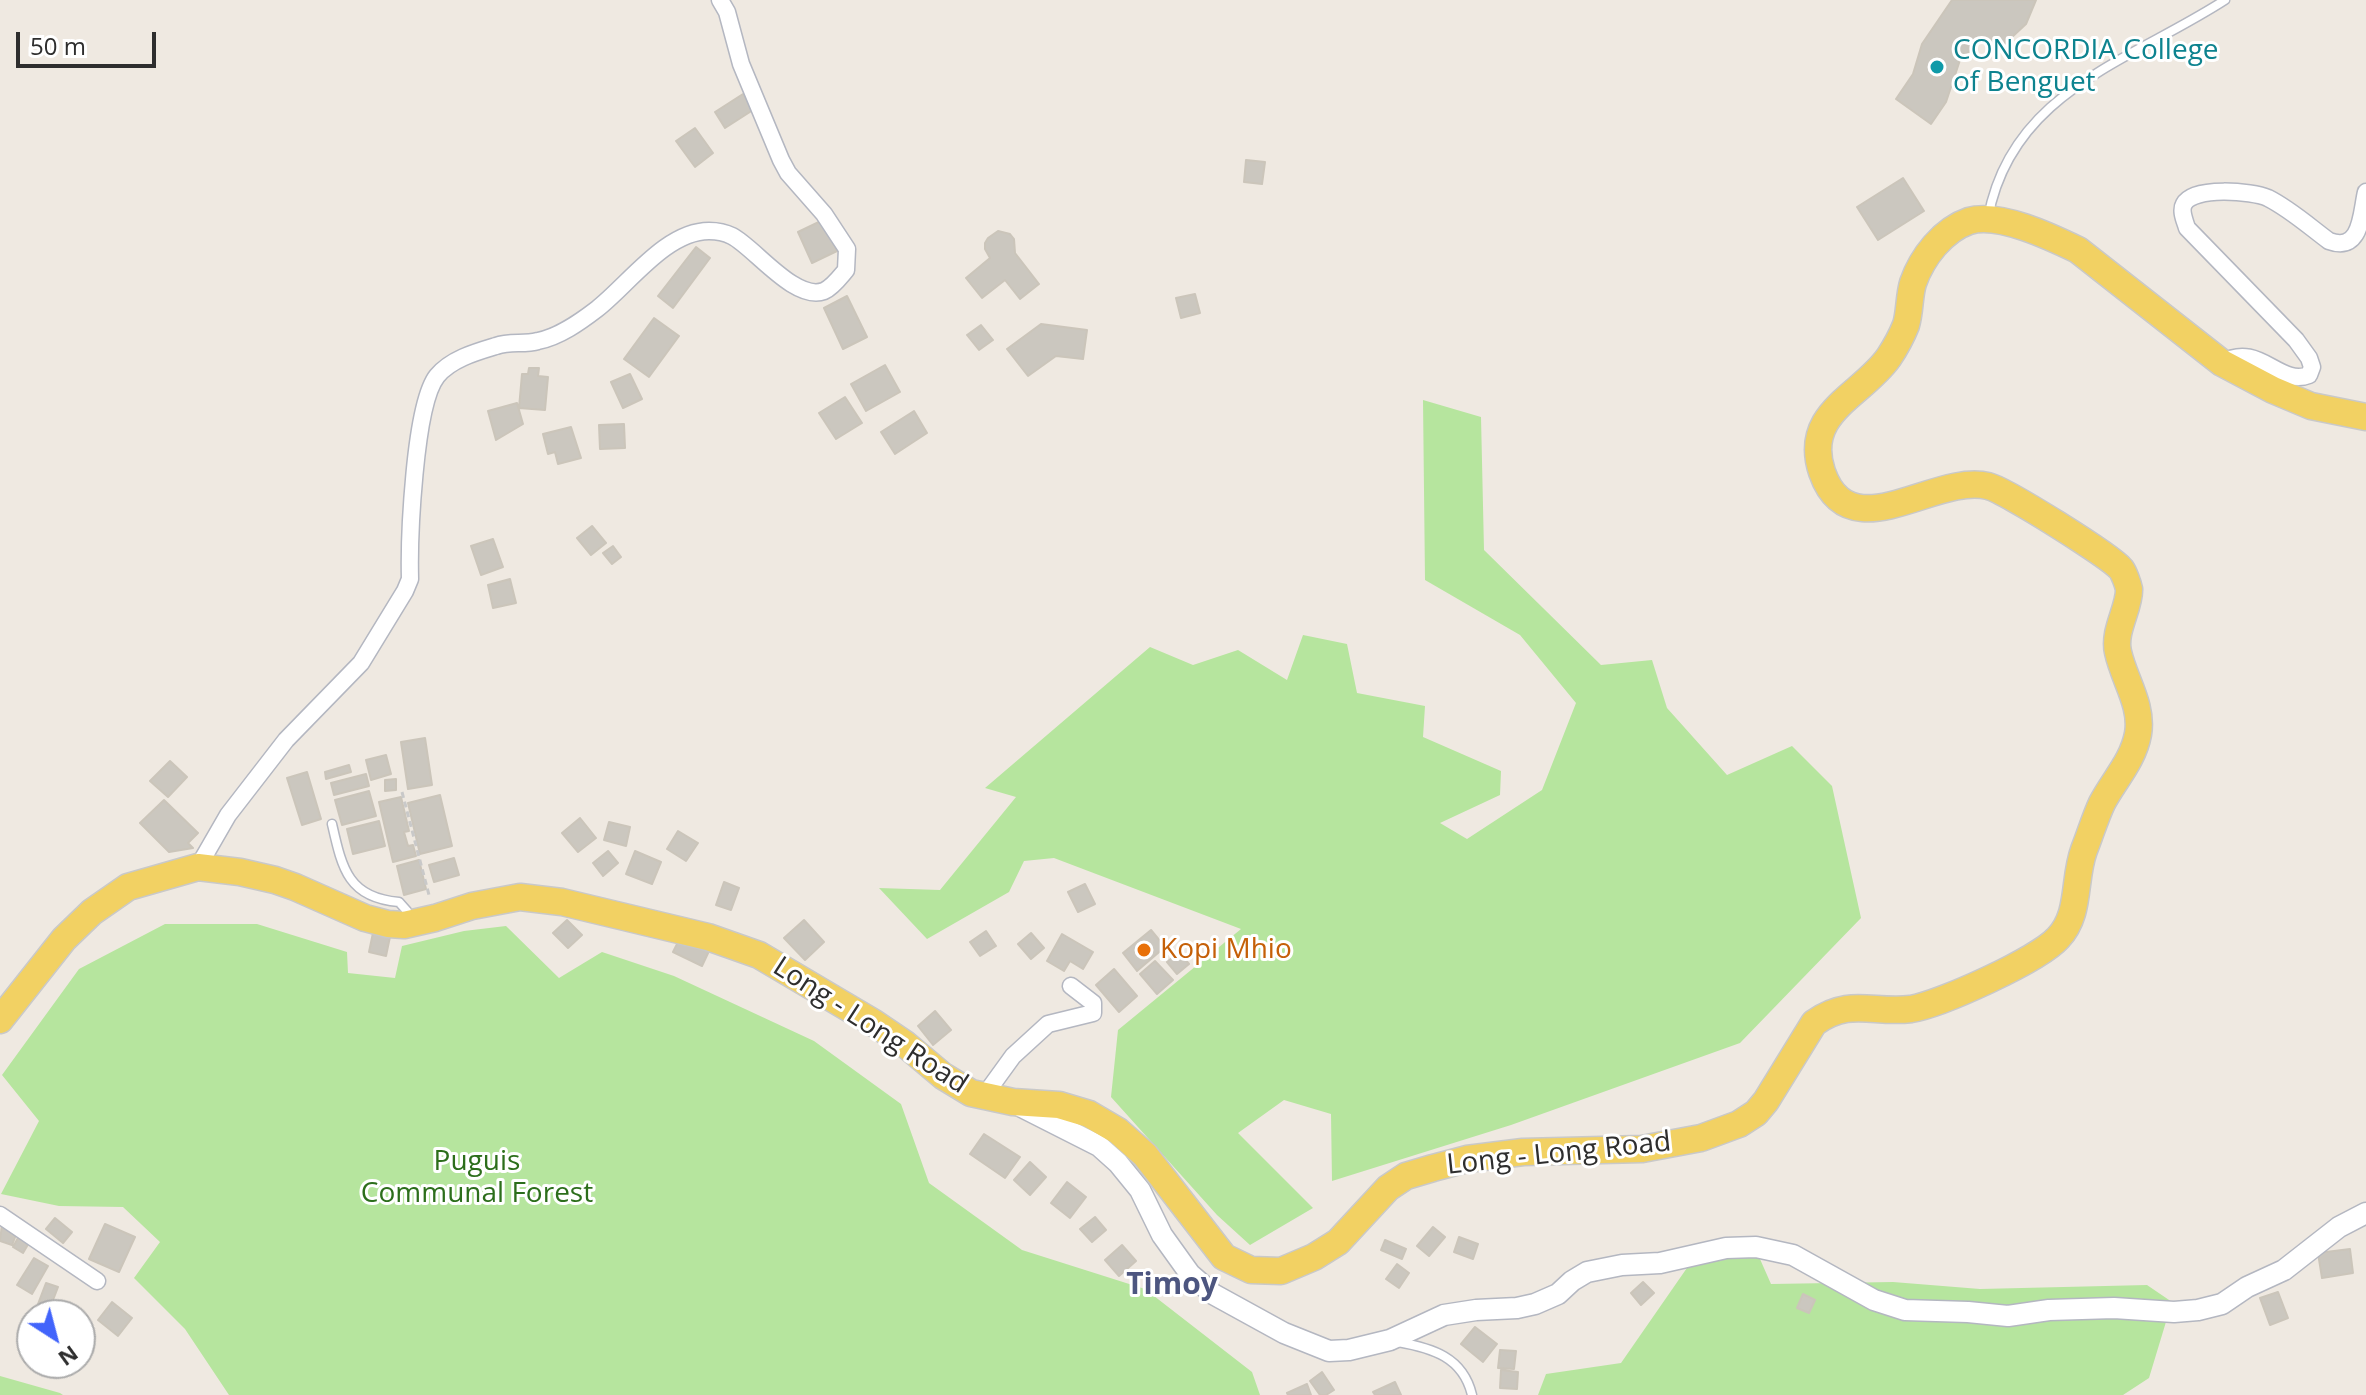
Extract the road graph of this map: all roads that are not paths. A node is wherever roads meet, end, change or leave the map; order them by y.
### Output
1 (720, 0) edge
2 (2225, 0) edge
3 (2366, 192) edge
4 (1988, 218) junction
5 (2222, 363) junction
6 (2366, 417) edge
7 (332, 824) dead end
8 (198, 867) junction
9 (423, 921) junction
10 (1071, 986) dead end
11 (0, 1020) edge
12 (984, 1096) junction
13 (1013, 1102) junction
14 (2366, 1213) edge
15 (0, 1215) edge
16 (97, 1281) dead end
17 (1390, 1340) junction
18 (1472, 1395) edge

1 - 8 street
2 - 4 lane
3 - 5 street
4 - 5 main road
4 - 13 main road, Long - Long Road
5 - 6 main road
7 - 9 lane
8 - 9 main road, Long - Long Road
8 - 11 main road, Long - Long Road
9 - 12 main road, Long - Long Road
10 - 12 street
12 - 13 main road, Long - Long Road
13 - 17 street
14 - 17 street
15 - 16 street
17 - 18 lane

